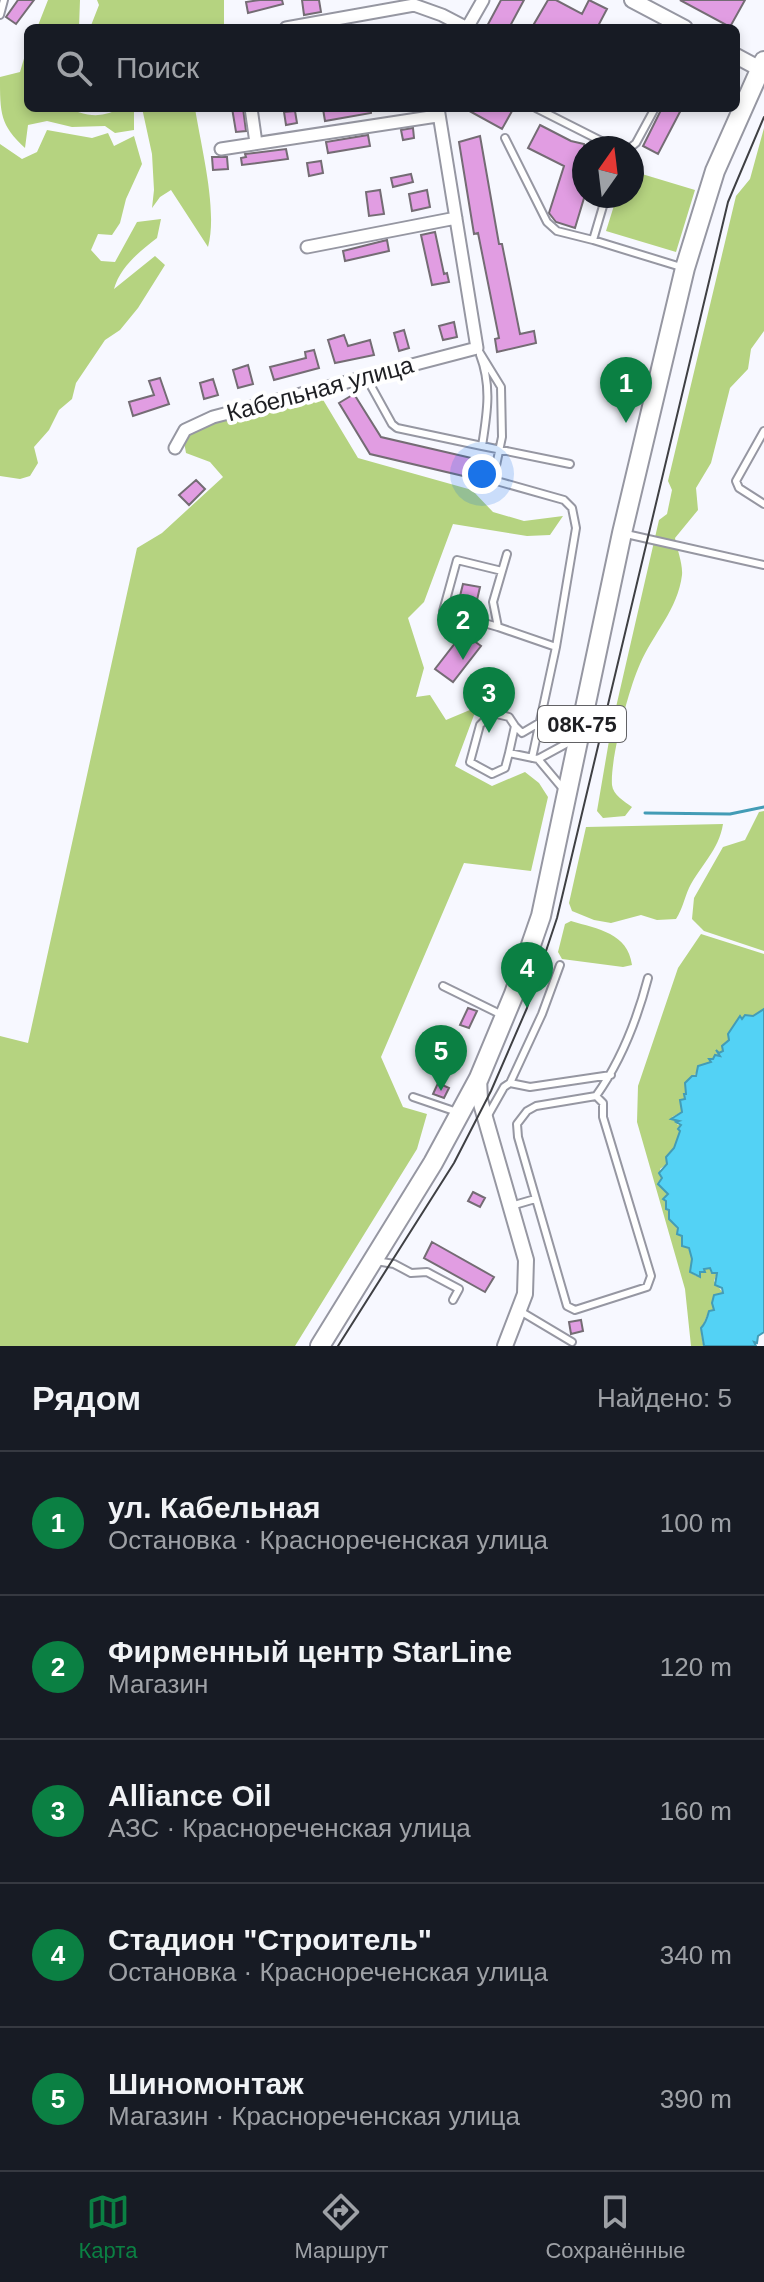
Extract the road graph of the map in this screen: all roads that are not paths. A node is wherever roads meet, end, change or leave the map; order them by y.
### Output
1 (4, 0) edge
2 (483, 0) edge
3 (632, 0) edge
4 (0, 15) edge
5 (308, 24) edge
6 (459, 24) edge
7 (469, 24) edge
8 (677, 24) edge
9 (740, 58) edge
10 (763, 67) edge
11 (252, 112) edge
12 (437, 112) edge
13 (544, 112) edge
14 (653, 112) edge
15 (591, 136) edge
16 (640, 136) edge
17 (505, 138) dead end
18 (256, 143) junction
19 (221, 149) dead end
20 (602, 208) edge
21 (456, 218) junction
22 (593, 240) junction
23 (307, 247) dead end
24 (685, 268) junction
25 (477, 348) junction
26 (366, 377) junction
27 (764, 431) edge
28 (482, 446) junction
29 (175, 448) dead end
30 (500, 449) junction
31 (570, 464) dead end
32 (764, 504) edge
33 (622, 533) junction
34 (507, 554) dead end
35 (764, 565) edge
36 (502, 571) junction
37 (498, 627) junction
38 (556, 647) junction
39 (539, 723) junction
40 (515, 726) junction
41 (580, 737) junction
42 (509, 753) junction
43 (535, 759) junction
44 (568, 795) junction
45 (560, 965) dead end
46 (648, 978) dead end
47 (443, 986) dead end
48 (505, 1016) junction
49 (611, 1075) junction
50 (479, 1078) junction
51 (510, 1083) junction
52 (596, 1096) junction
53 (413, 1097) dead end
54 (459, 1115) junction
55 (485, 1120) junction
56 (535, 1199) junction
57 (511, 1206) junction
58 (383, 1244) junction
59 (373, 1261) junction
60 (394, 1264) junction
61 (453, 1300) dead end
62 (520, 1311) junction
63 (572, 1342) dead end
64 (320, 1346) edge
65 (505, 1346) edge

1 - 4 lane
2 - 7 street
3 - 8 street
5 - 6 street
9 - 10 street
10 - 24 main road, 08К-75
11 - 18 street
12 - 18 street
12 - 21 street
13 - 15 lane
14 - 16 lane
17 - 22 lane
18 - 19 street
20 - 22 lane
21 - 23 street
21 - 25 street
22 - 24 lane
24 - 33 main road, 08К-75
25 - 26 street, Кабельная улица
25 - 28 lane
25 - 30 lane
26 - 28 lane
26 - 29 street, Кабельная улица
27 - 32 lane
28 - 30 lane
30 - 31 lane
30 - 38 lane
33 - 35 lane
33 - 41 main road, 08К-75
34 - 36 lane
36 - 37 lane
36 - 37 lane
37 - 38 lane
38 - 39 lane
39 - 40 lane
39 - 43 lane
40 - 42 lane
40 - 42 lane
41 - 43 lane
41 - 44 main road, 08К-75
42 - 43 lane
43 - 44 lane
44 - 48 main road, 08К-75
45 - 51 lane
46 - 49 lane
47 - 48 lane
48 - 50 main road, 08К-75
49 - 51 lane
49 - 52 lane
50 - 54 main road, 08К-75
50 - 55 street
51 - 55 lane
52 - 56 lane
52 - 56 lane
53 - 54 lane
54 - 55 street
54 - 58 main road, 08К-75
55 - 57 street
56 - 57 lane
57 - 62 street
58 - 59 main road, 08К-75
58 - 60 lane
59 - 60 lane
59 - 64 main road, 08К-75
60 - 61 lane
62 - 63 lane
62 - 65 street

